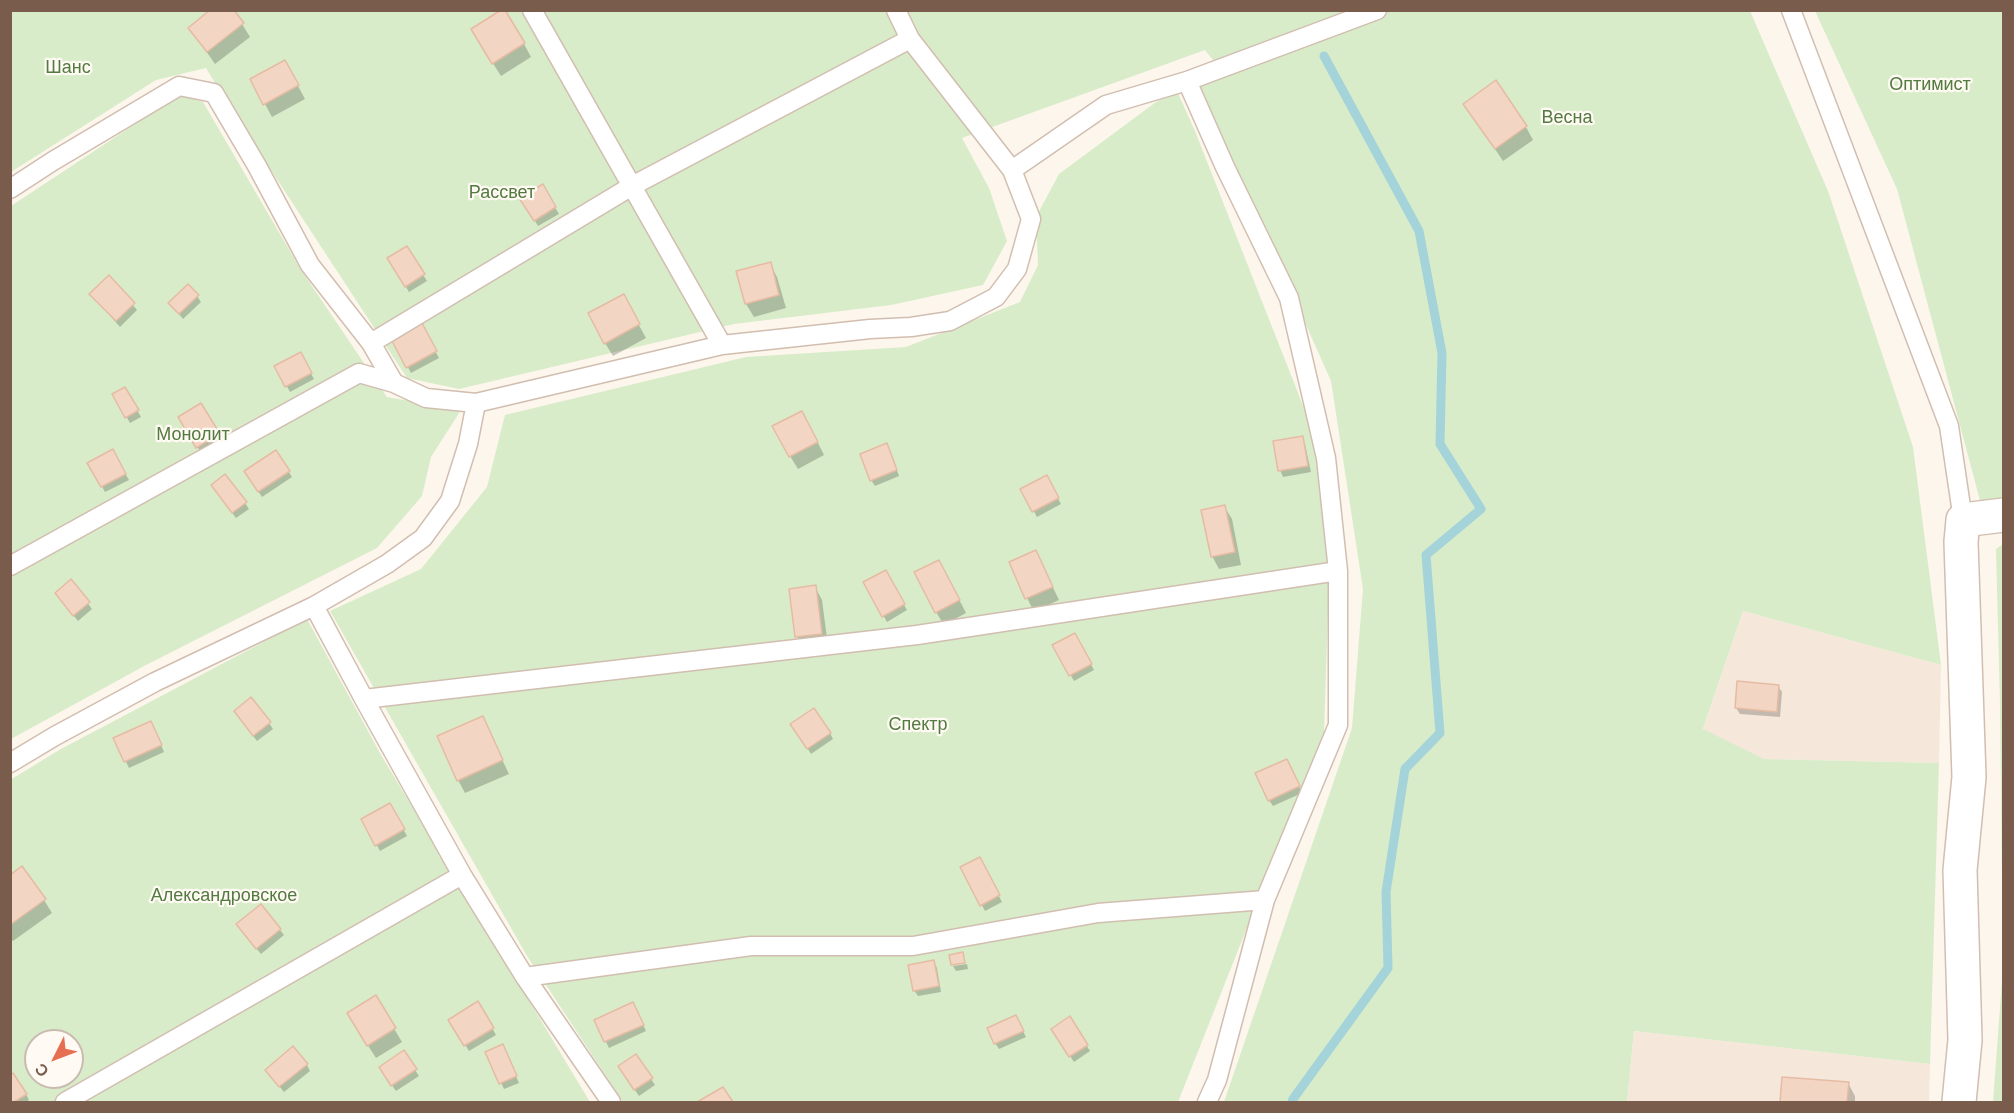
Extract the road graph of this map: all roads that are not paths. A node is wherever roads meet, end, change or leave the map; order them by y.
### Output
1 (532, 10) edge
2 (896, 10) edge
3 (1377, 10) edge
4 (1791, 10) edge
5 (910, 39) junction
6 (1187, 81) junction
7 (1012, 170) junction
8 (632, 186) junction
9 (10, 189) edge
10 (371, 343) junction
11 (722, 345) junction
12 (394, 383) junction
13 (476, 403) junction
14 (2004, 515) edge
15 (1963, 520) junction
16 (10, 566) edge
17 (1338, 571) junction
18 (314, 606) junction
19 (364, 699) junction
20 (10, 763) edge
21 (462, 875) junction
22 (1265, 900) junction
23 (525, 977) junction
24 (65, 1102) edge
25 (611, 1102) edge
26 (1207, 1102) edge
27 (1959, 1102) edge

1 - 8 lane
2 - 5 lane
3 - 6 lane
4 - 15 lane
5 - 7 lane
5 - 8 lane
6 - 7 lane
6 - 17 lane
7 - 11 lane
8 - 10 lane
8 - 11 lane
9 - 10 lane
10 - 12 lane
11 - 13 lane
12 - 13 lane
12 - 16 lane
13 - 18 lane
14 - 15 street
15 - 27 street
17 - 19 lane
17 - 22 lane
18 - 19 lane
18 - 20 lane
19 - 21 lane
21 - 23 lane
21 - 24 lane
22 - 23 lane
22 - 26 lane
23 - 25 lane

